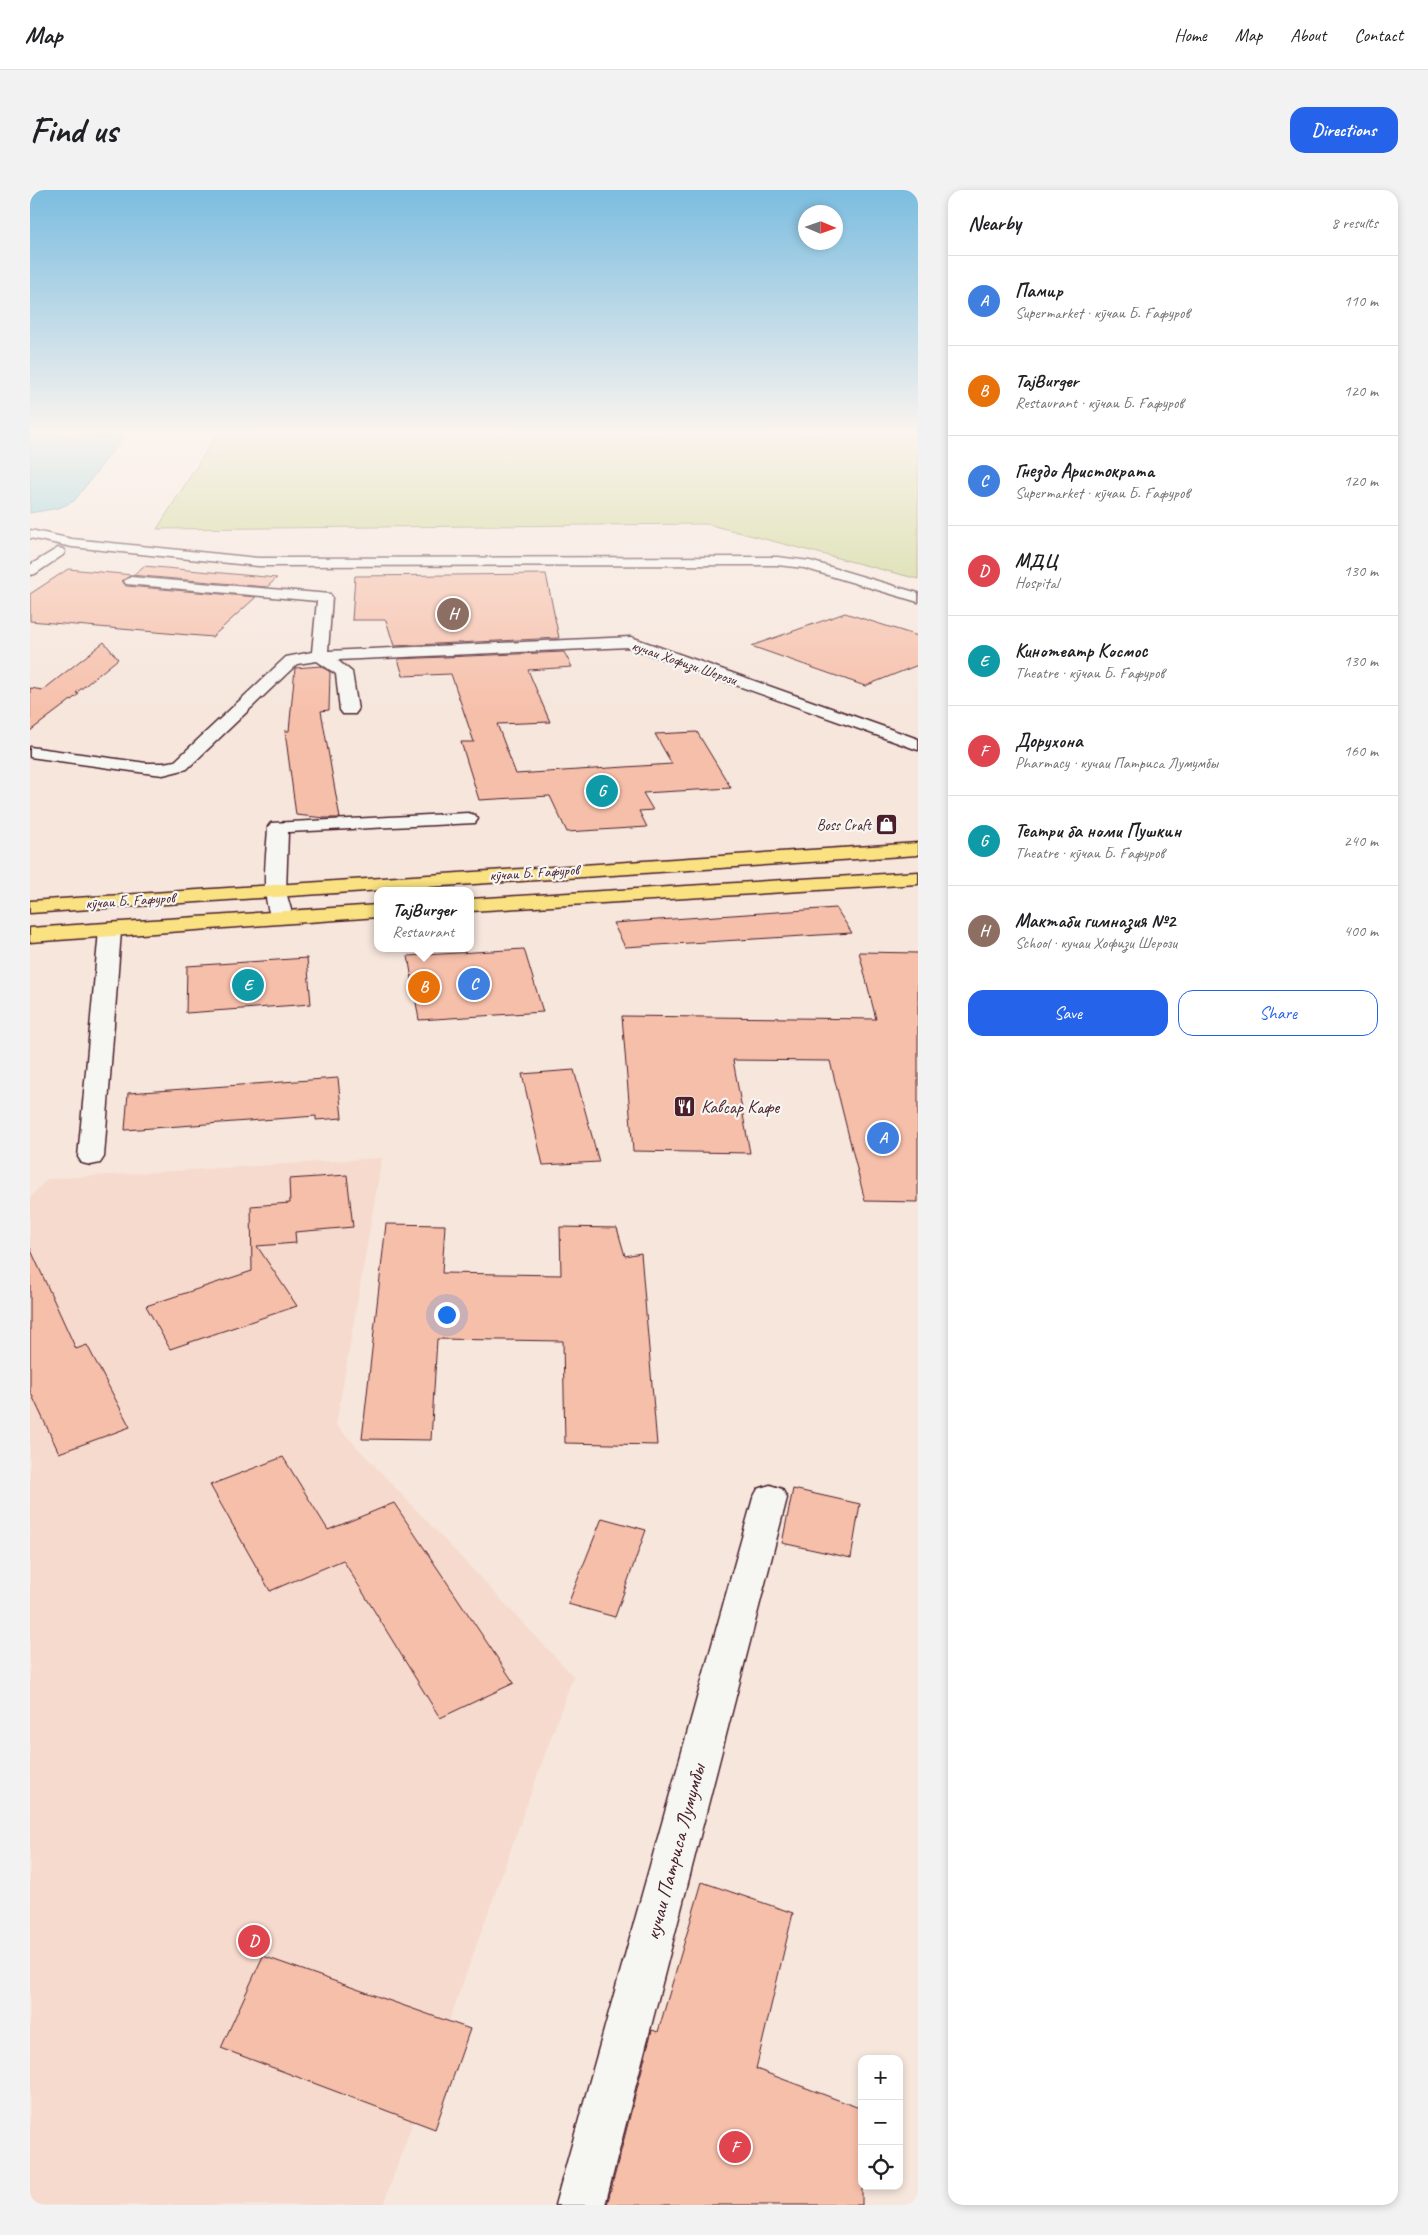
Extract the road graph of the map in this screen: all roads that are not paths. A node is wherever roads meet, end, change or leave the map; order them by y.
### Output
1 (30, 534) edge
2 (30, 557) edge
3 (30, 571) edge
4 (132, 581) dead end
5 (918, 598) edge
6 (320, 656) junction
7 (348, 710) dead end
8 (918, 745) edge
9 (30, 752) edge
10 (468, 819) dead end
11 (918, 849) edge
12 (918, 878) edge
13 (276, 892) junction
14 (474, 905) edge
15 (30, 907) edge
16 (374, 911) edge
17 (282, 917) junction
18 (110, 931) junction
19 (30, 936) edge
20 (91, 1157) dead end
21 (770, 1498) dead end
22 (580, 2205) edge

1 - 5 street
2 - 3 street
4 - 6 street
6 - 7 street
6 - 8 street, кучаи Хофизи Шерози
6 - 9 street, кучаи Хофизи Шерози
10 - 13 street
11 - 13 main road, кӯчаи Б. Ғафуров
12 - 14 main road, кӯчаи Б. Ғафуров
13 - 15 main road, кӯчаи Б. Ғафуров
13 - 17 street
16 - 17 main road, кӯчаи Б. Ғафуров
17 - 18 main road, кӯчаи Б. Ғафуров
18 - 19 main road, кӯчаи Б. Ғафуров
18 - 20 street
21 - 22 street, кучаи Патриса Лумумбы

